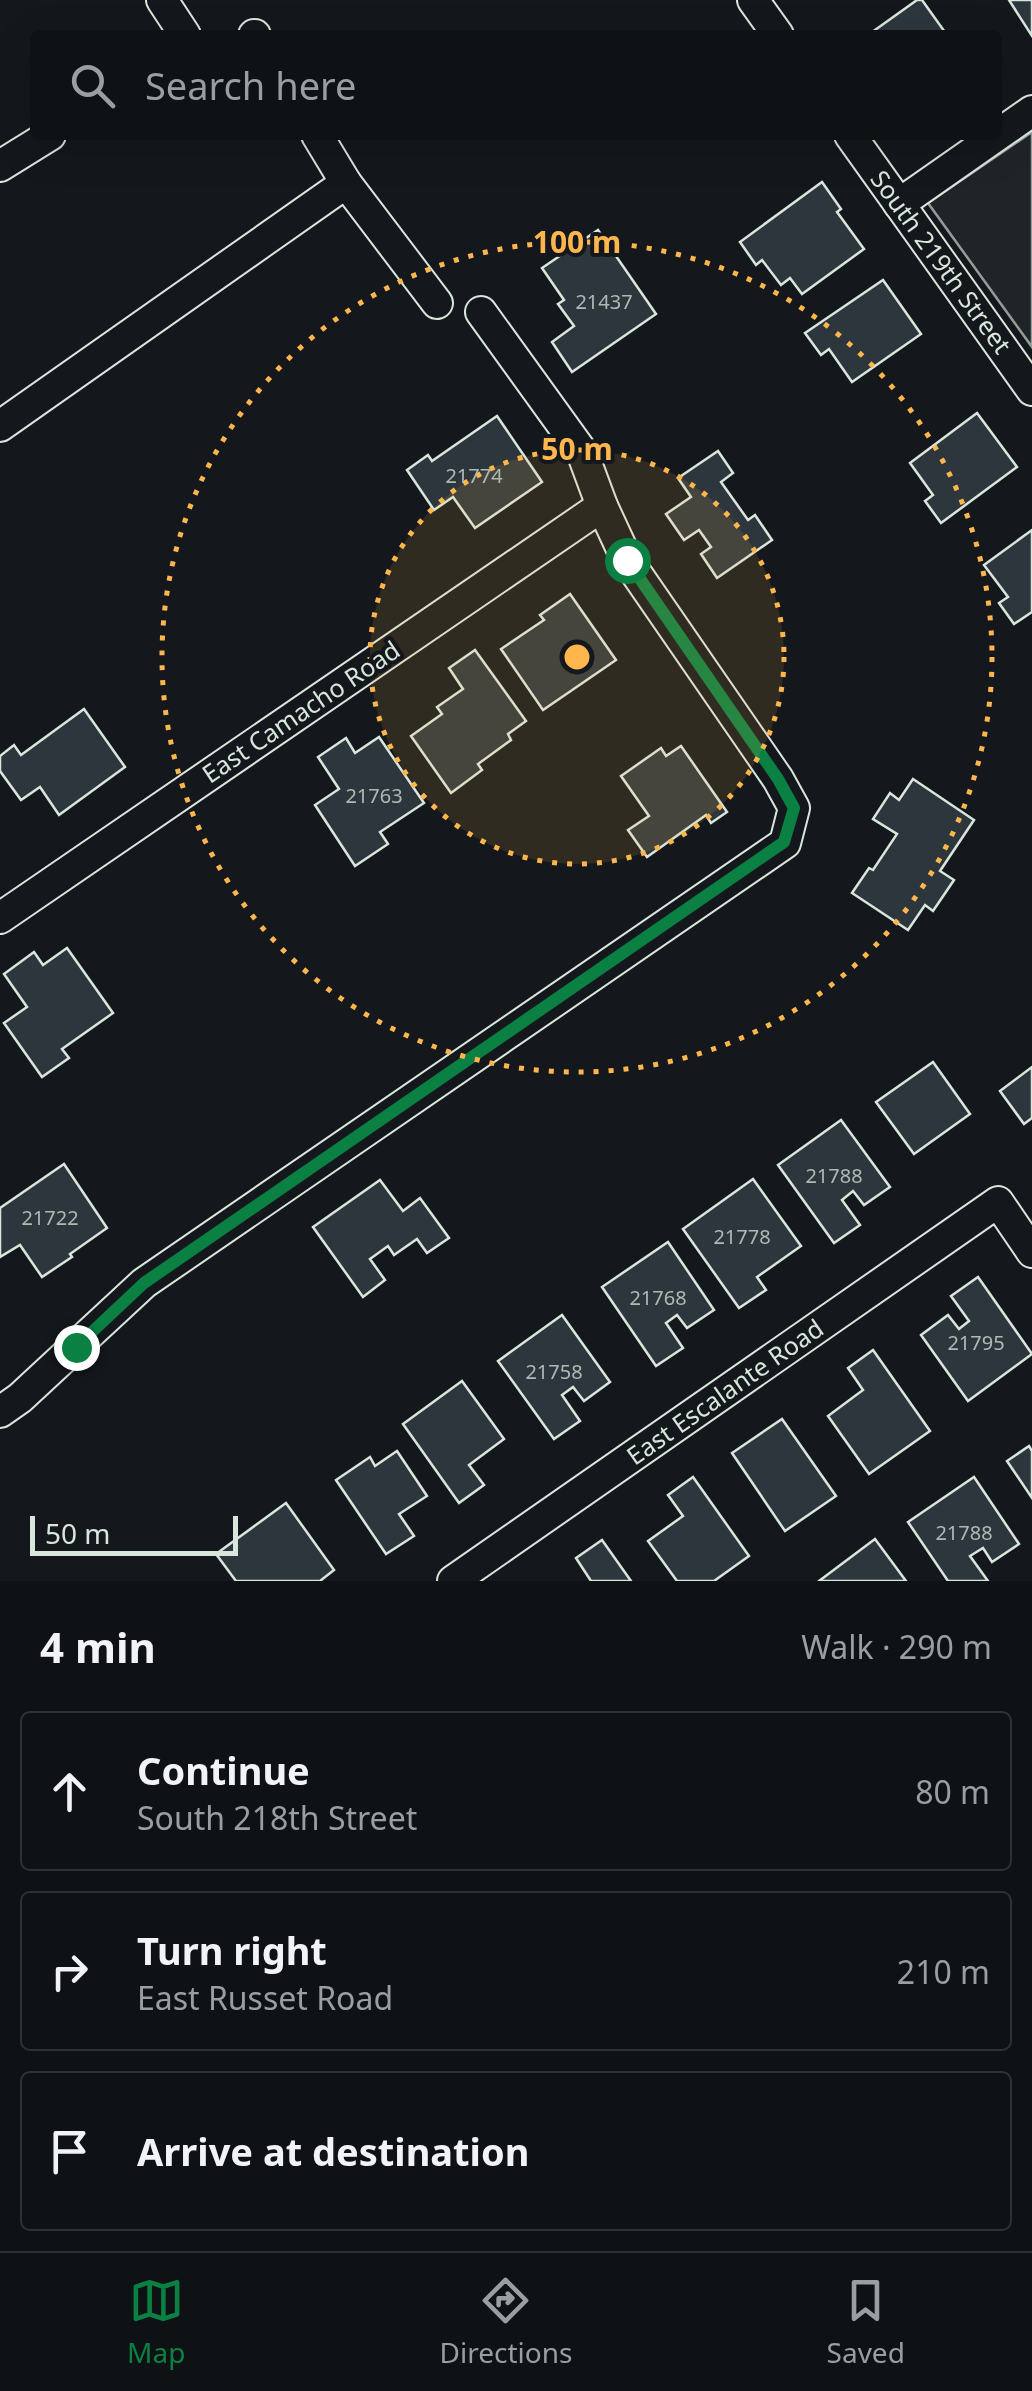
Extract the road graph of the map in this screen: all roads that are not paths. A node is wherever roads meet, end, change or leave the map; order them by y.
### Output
1 (162, 0) edge
2 (753, 0) edge
3 (182, 30) edge
4 (774, 30) edge
5 (1032, 111) edge
6 (1002, 132) edge
7 (42, 140) edge
8 (320, 140) edge
9 (854, 140) edge
10 (991, 140) edge
11 (0, 166) edge
12 (346, 183) junction
13 (899, 204) junction
14 (436, 303) dead end
15 (481, 312) dead end
16 (1032, 390) edge
17 (0, 426) edge
18 (602, 506) junction
19 (0, 918) edge
20 (1032, 1252) edge
21 (0, 1412) edge
22 (453, 1581) edge

1 - 3 street
2 - 4 street
5 - 6 street
7 - 11 street
8 - 12 street
9 - 13 street, South 219th Street
10 - 13 street
12 - 14 street
12 - 17 street
13 - 16 street, South 219th Street
15 - 18 street
18 - 19 street, East Camacho Road
18 - 21 street
20 - 22 street, East Escalante Road

